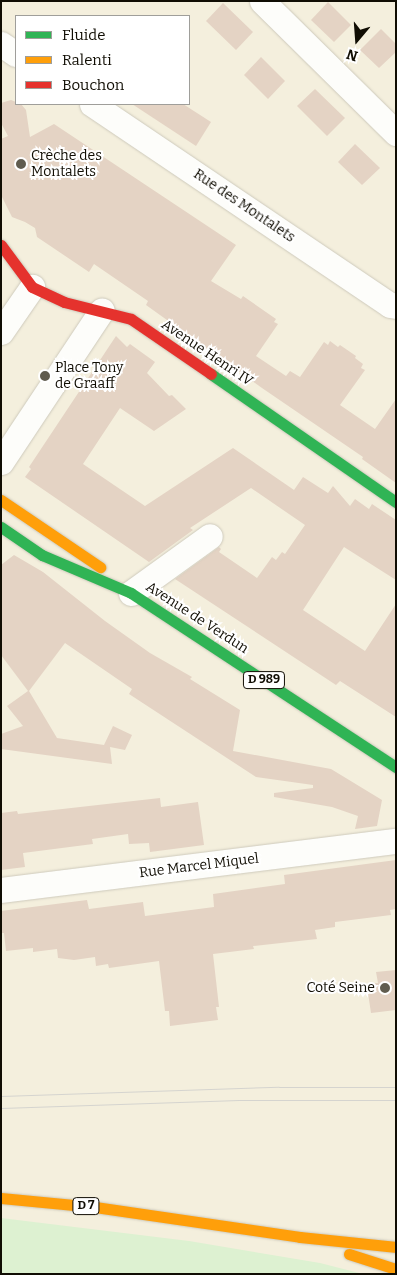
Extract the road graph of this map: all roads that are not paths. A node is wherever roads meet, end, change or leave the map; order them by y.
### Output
1 (262, 1) edge
2 (1, 44) edge
3 (15, 53) edge
4 (93, 105) edge
5 (396, 134) edge
6 (1, 245) edge
7 (32, 287) junction
8 (396, 306) edge
9 (102, 310) junction
10 (1, 332) edge
11 (1, 462) edge
12 (3, 502) edge
13 (396, 502) edge
14 (32, 521) junction
15 (3, 532) edge
16 (210, 536) dead end
17 (132, 593) junction
18 (396, 767) edge
19 (396, 841) edge
20 (1, 890) edge
21 (1, 1198) edge
22 (300, 1237) junction
23 (396, 1247) edge
24 (396, 1270) edge

1 - 5 street
2 - 3 street
4 - 8 street, Rue des Montalets
6 - 7 main road, Avenue Henri IV
7 - 9 main road, Avenue Henri IV
7 - 10 street
9 - 11 street
9 - 13 main road, Avenue Henri IV
12 - 14 main road, Avenue de Verdun / D 989
14 - 15 street
14 - 17 main road, Avenue de Verdun / D 989
15 - 17 main road, Avenue de Verdun / D 989
16 - 17 street
17 - 18 main road, Avenue de Verdun / D 989
19 - 20 street, Rue Marcel Miquel
21 - 22 main road, D 7
22 - 23 main road, D 7
22 - 24 main road, D 7

